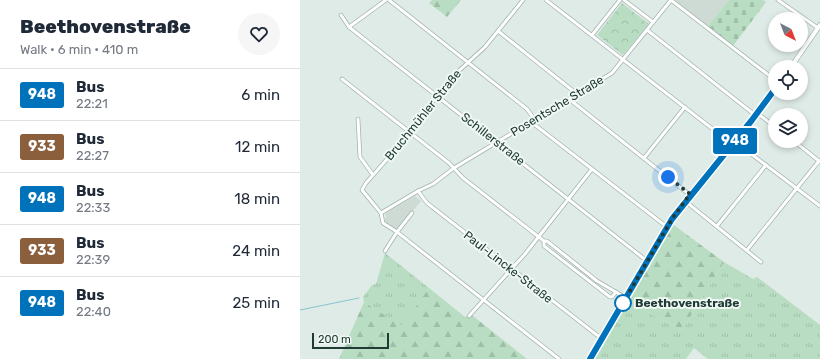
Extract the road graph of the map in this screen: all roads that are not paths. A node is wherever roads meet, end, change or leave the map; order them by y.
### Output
1 (388, 0) edge
2 (523, 0) edge
3 (546, 0) edge
4 (620, 0) edge
5 (624, 0) edge
6 (671, 0) edge
7 (778, 0) edge
8 (341, 15) dead end
9 (653, 22) junction
10 (350, 27) junction
11 (819, 27) edge
12 (647, 30) junction
13 (498, 31) junction
14 (592, 35) junction
15 (624, 60) junction
16 (796, 60) edge
17 (468, 62) junction
18 (768, 75) edge
19 (342, 79) dead end
20 (577, 94) junction
21 (437, 96) junction
22 (768, 98) edge
23 (569, 99) junction
24 (685, 107) junction
25 (756, 114) junction
26 (358, 119) dead end
27 (533, 121) junction
28 (768, 122) edge
29 (409, 131) junction
30 (497, 142) junction
31 (733, 142) junction
32 (803, 148) edge
33 (644, 158) junction
34 (820, 161) edge
35 (766, 165) junction
36 (454, 168) junction
37 (592, 169) junction
38 (373, 175) junction
39 (797, 189) junction
40 (418, 191) junction
41 (690, 194) junction
42 (568, 199) junction
43 (685, 201) junction
44 (820, 206) edge
45 (381, 213) junction
46 (412, 213) dead end
47 (717, 226) junction
48 (667, 227) junction
49 (397, 232) junction
50 (539, 237) junction
51 (544, 241) junction
52 (747, 250) junction
53 (385, 251) dead end
54 (647, 261) junction
55 (761, 262) dead end
56 (512, 269) junction
57 (616, 292) junction
58 (626, 298) junction
59 (484, 300) junction
60 (469, 316) dead end
61 (602, 339) junction
62 (559, 359) edge
63 (590, 359) edge

1 - 10 street
1 - 17 street
2 - 13 street, Bruchmühler Straße
3 - 14 street
4 - 14 street
5 - 9 street
6 - 9 street, Posentsche Straße
6 - 18 street
7 - 11 street
8 - 10 street, Schillerstraße
9 - 12 street, Posentsche Straße
10 - 21 street, Schillerstraße
11 - 16 street
12 - 15 street, Posentsche Straße
12 - 25 street
13 - 17 street, Bruchmühler Straße
13 - 20 street
14 - 15 street
15 - 20 street, Posentsche Straße
15 - 24 street
17 - 21 street, Bruchmühler Straße
17 - 27 street
19 - 29 street
20 - 23 street, Posentsche Straße
21 - 29 street, Bruchmühler Straße
21 - 30 street, Schillerstraße
22 - 25 street
23 - 27 street, Posentsche Straße
23 - 33 street
24 - 31 street
24 - 33 street
25 - 28 street
25 - 31 street
26 - 38 street
27 - 30 street, Posentsche Straße
27 - 37 street
29 - 36 street
29 - 38 street, Bruchmühler Straße
30 - 36 street, Posentsche Straße
30 - 42 street, Schillerstraße
31 - 35 street
31 - 41 street
32 - 34 street
33 - 41 street
34 - 39 street
35 - 39 street
35 - 47 street
36 - 40 street, Posentsche Straße
36 - 50 street
37 - 42 street
37 - 48 street
38 - 45 street, Bruchmühler Straße
39 - 44 street
39 - 52 street
40 - 45 street, Posentsche Straße
40 - 56 street, Paul-Lincke-Straße
41 - 43 street
42 - 50 street
42 - 54 street, Schillerstraße
43 - 47 street
43 - 48 street
45 - 49 street, Bruchmühler Straße
46 - 49 street
47 - 52 street
48 - 54 street
49 - 53 street
49 - 59 street, Bruchmühler Straße
50 - 51 street
50 - 56 street
51 - 57 street
51 - 57 street
52 - 55 street
54 - 58 street
56 - 59 street
56 - 61 street, Paul-Lincke-Straße
57 - 58 street
58 - 61 street
59 - 60 street
59 - 62 street, Bruchmühler Straße
61 - 63 street

